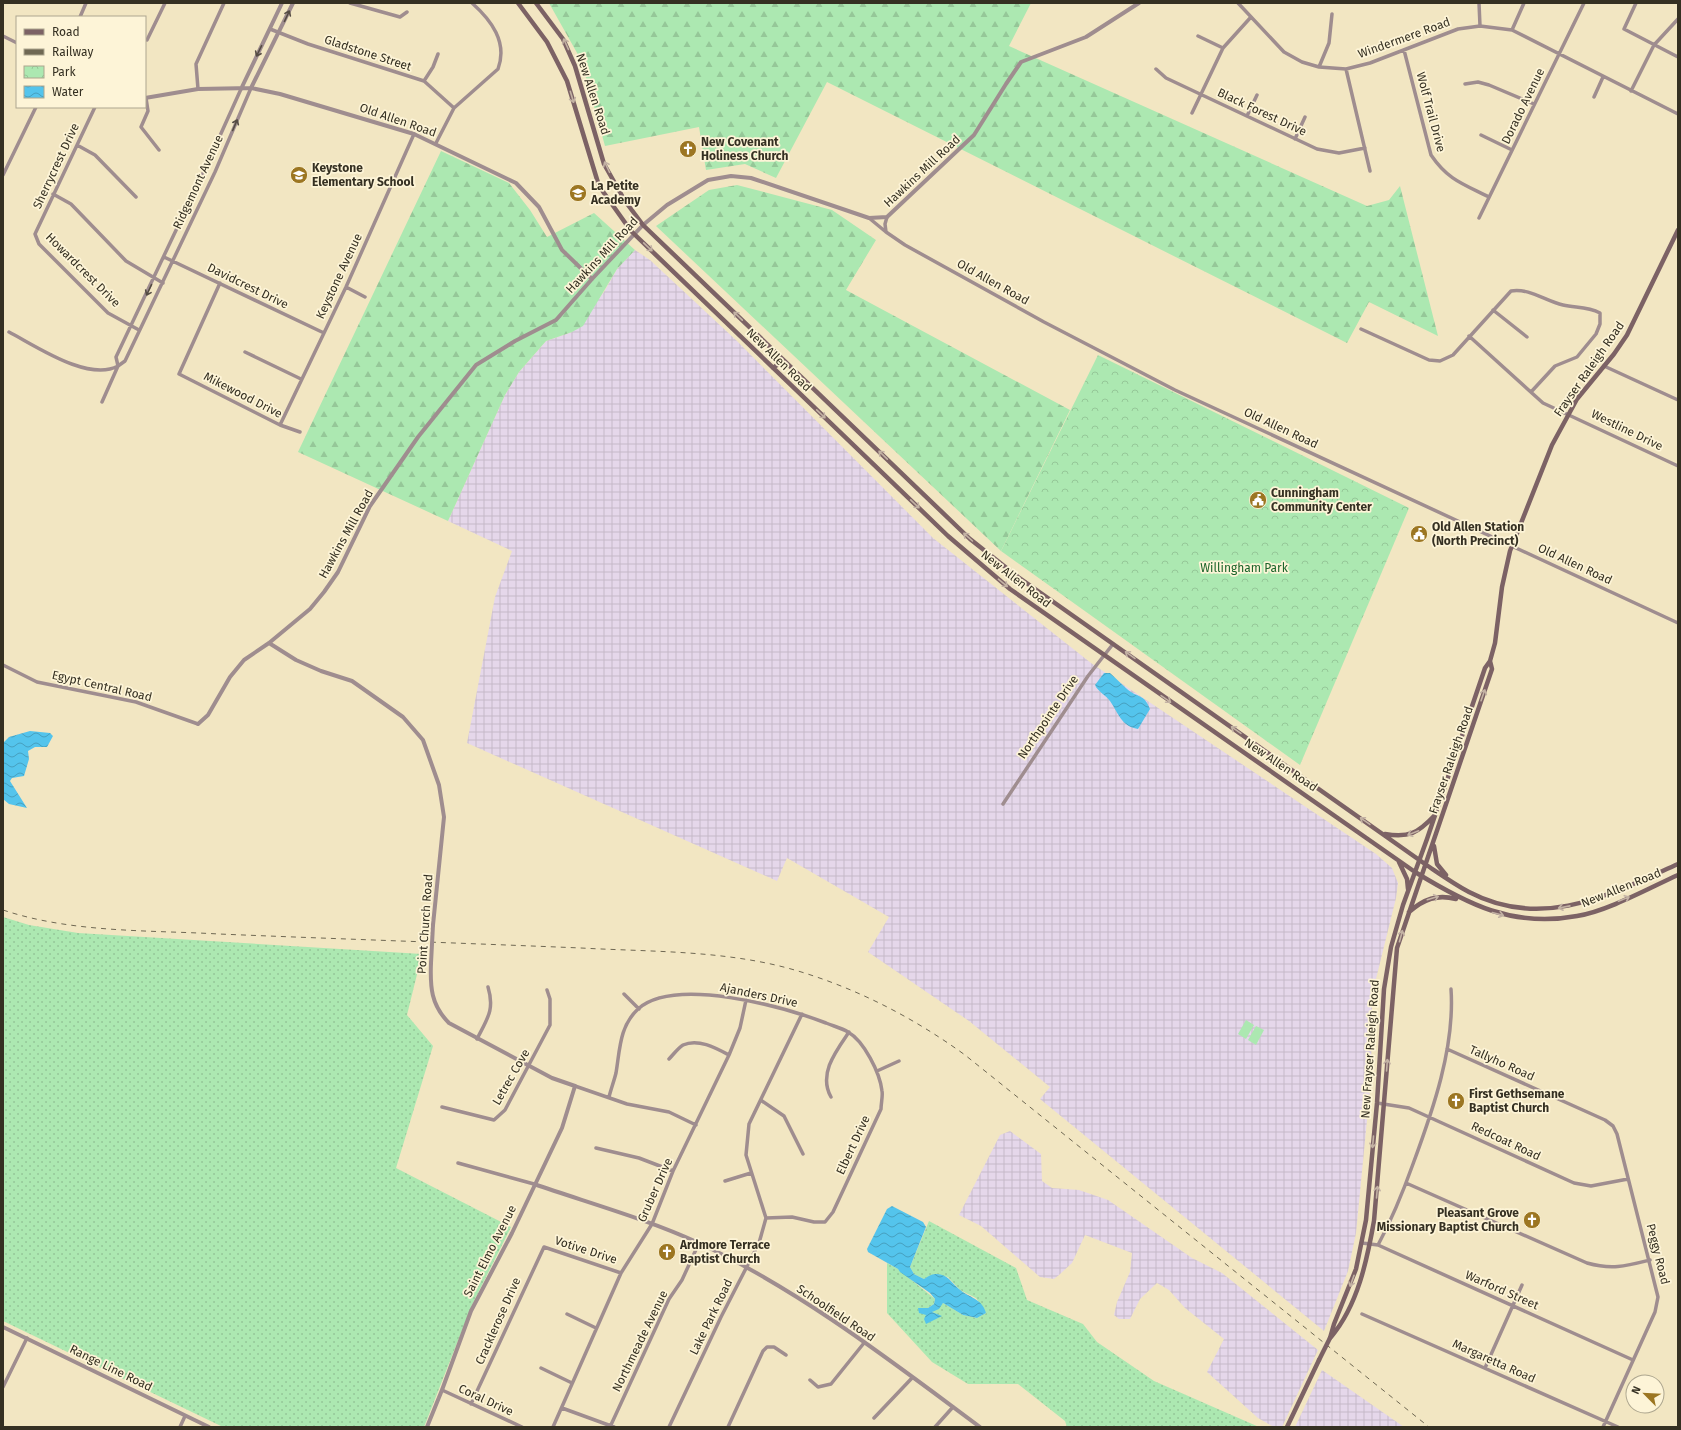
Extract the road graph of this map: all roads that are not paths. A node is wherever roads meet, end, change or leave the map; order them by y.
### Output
1 (86, 3) edge
2 (164, 3) edge
3 (224, 3) edge
4 (282, 3) edge
5 (293, 3) edge
6 (350, 3) edge
7 (472, 3) edge
8 (518, 3) edge
9 (536, 3) edge
10 (1139, 3) edge
11 (1238, 3) edge
12 (1479, 3) edge
13 (1524, 3) edge
14 (1584, 3) edge
15 (1636, 3) edge
16 (407, 12) dead end
17 (1332, 14) dead end
18 (80, 16) edge
19 (1251, 17) junction
20 (1678, 19) edge
21 (1480, 26) junction
22 (270, 29) junction
23 (1512, 30) junction
24 (280, 32) junction
25 (1198, 36) dead end
26 (3, 37) edge
27 (147, 40) dead end
28 (16, 43) edge
29 (1654, 45) junction
30 (1223, 48) junction
31 (1404, 50) junction
32 (438, 54) dead end
33 (1559, 55) junction
34 (1678, 58) edge
35 (1319, 67) junction
36 (1156, 69) dead end
37 (1346, 69) junction
38 (1603, 77) junction
39 (424, 81) junction
40 (1465, 84) dead end
41 (251, 88) junction
42 (198, 89) junction
43 (241, 89) junction
44 (1631, 91) junction
45 (1201, 94) junction
46 (1257, 95) dead end
47 (1594, 97) dead end
48 (146, 98) edge
49 (1534, 104) junction
50 (36, 108) edge
51 (95, 108) edge
52 (454, 108) junction
53 (1192, 112) dead end
54 (1678, 114) edge
55 (1247, 116) junction
56 (1305, 116) dead end
57 (414, 134) junction
58 (1480, 135) dead end
59 (1295, 139) junction
60 (436, 143) junction
61 (76, 146) junction
62 (1365, 148) junction
63 (159, 150) dead end
64 (1512, 150) junction
65 (1370, 171) dead end
66 (3, 175) edge
67 (53, 194) junction
68 (136, 197) dead end
69 (1489, 197) junction
70 (887, 217) junction
71 (869, 218) junction
72 (1479, 218) dead end
73 (643, 225) junction
74 (1678, 230) edge
75 (886, 232) junction
76 (35, 234) joint
77 (634, 234) junction
78 (164, 257) junction
79 (173, 260) junction
80 (154, 277) junction
81 (592, 279) junction
82 (163, 282) junction
83 (220, 283) junction
84 (346, 288) junction
85 (365, 297) dead end
86 (1493, 310) junction
87 (131, 326) junction
88 (1361, 328) dead end
89 (139, 330) junction
90 (9, 332) dead end
91 (324, 333) junction
92 (1470, 336) junction
93 (1527, 336) dead end
94 (245, 352) dead end
95 (118, 366) junction
96 (1604, 366) junction
97 (773, 368) junction
98 (796, 372) junction
99 (301, 379) junction
100 (1531, 392) junction
101 (1678, 400) edge
102 (102, 402) dead end
103 (1568, 413) junction
104 (280, 425) junction
105 (300, 432) dead end
106 (1678, 466) edge
107 (1512, 546) junction
108 (1678, 623) edge
109 (269, 643) junction
110 (1113, 644) junction
111 (1103, 655) junction
112 (1490, 661) junction
113 (3, 665) edge
114 (198, 724) joint
115 (1003, 804) dead end
116 (1436, 814) junction
117 (1383, 833) junction
118 (1434, 841) junction
119 (1396, 859) junction
120 (1420, 860) junction
121 (1426, 864) junction
122 (1678, 864) edge
123 (1415, 872) junction
124 (1678, 875) edge
125 (1422, 876) junction
126 (1453, 882) junction
127 (1408, 891) junction
128 (1462, 900) junction
129 (1408, 914) junction
130 (488, 987) dead end
131 (1451, 989) dead end
132 (547, 990) dead end
133 (624, 994) dead end
134 (746, 1000) junction
135 (639, 1009) junction
136 (802, 1014) junction
137 (849, 1032) junction
138 (477, 1039) junction
139 (1447, 1049) junction
140 (729, 1055) junction
141 (669, 1059) dead end
142 (899, 1061) dead end
143 (530, 1066) junction
144 (877, 1071) junction
145 (575, 1086) junction
146 (609, 1097) junction
147 (831, 1097) dead end
148 (762, 1101) junction
149 (1376, 1103) junction
150 (1384, 1104) junction
151 (442, 1107) dead end
152 (1430, 1117) junction
153 (696, 1125) junction
154 (1613, 1126) joint
155 (596, 1148) dead end
156 (803, 1154) dead end
157 (458, 1163) dead end
158 (673, 1171) junction
159 (750, 1173) junction
160 (1628, 1179) junction
161 (725, 1181) dead end
162 (1406, 1183) junction
163 (534, 1184) junction
164 (766, 1218) junction
165 (652, 1224) junction
166 (699, 1243) junction
167 (1362, 1243) junction
168 (1370, 1245) junction
169 (1378, 1245) junction
170 (544, 1247) joint
171 (1650, 1260) junction
172 (747, 1268) junction
173 (621, 1272) junction
174 (1522, 1285) dead end
175 (1512, 1306) junction
176 (567, 1314) dead end
177 (1362, 1314) dead end
178 (3, 1327) edge
179 (596, 1328) junction
180 (27, 1338) junction
181 (1330, 1338) junction
182 (864, 1343) junction
183 (786, 1355) dead end
184 (1633, 1360) junction
185 (542, 1368) dead end
186 (1485, 1368) junction
187 (912, 1378) junction
188 (810, 1380) dead end
189 (572, 1383) junction
190 (3, 1387) edge
191 (442, 1390) junction
192 (472, 1404) junction
193 (953, 1407) junction
194 (562, 1408) junction
195 (185, 1416) junction
196 (874, 1418) dead end
197 (1606, 1422) junction
198 (612, 1426) edge
199 (180, 1427) edge
200 (209, 1427) edge
201 (427, 1427) edge
202 (522, 1427) edge
203 (553, 1427) edge
204 (669, 1427) edge
205 (728, 1427) edge
206 (935, 1427) edge
207 (980, 1427) edge
208 (1287, 1427) edge
209 (1604, 1427) edge
210 (1618, 1427) edge

1 - 18 street
2 - 27 street
3 - 42 street
4 - 22 street, Ridgemont Avenue
24 -> 5 street, Ridgemont Avenue
6 - 16 street
7 - 52 street
8 -> 77 main road, New Allen Road
73 -> 9 main road, New Allen Road
10 - 70 street, Hawkins Mill Road
11 - 19 street, Windermere Road
12 - 21 street
13 - 23 street
14 - 33 street, Dorado Avenue
15 - 29 street
17 - 35 street
19 - 30 street
19 - 35 street, Windermere Road
20 - 29 street
21 - 23 street, Windermere Road
21 - 31 street, Windermere Road
22 - 24 street, Gladstone Street
22 -> 43 street, Ridgemont Avenue
23 - 33 street, Windermere Road
24 - 39 street, Gladstone Street
24 - 41 street, Ridgemont Avenue
25 - 30 street
26 - 28 street
29 - 34 street
29 - 44 street
30 - 45 street
31 - 37 street, Windermere Road
31 - 69 street, Wolf Trail Drive
32 - 39 street
33 - 38 street, Windermere Road
33 - 49 street, Dorado Avenue
35 - 37 street, Windermere Road
36 - 45 street, Black Forest Drive
37 - 62 street
38 - 44 street, Windermere Road
38 - 47 street
39 - 52 street, Gladstone Street
40 - 49 street
41 - 43 street, Old Allen Road
41 - 57 street, Old Allen Road
79 -> 41 street, Ridgemont Avenue
42 - 43 street, Old Allen Road
42 - 48 street, Old Allen Road
43 - 78 street, Ridgemont Avenue
44 - 54 street, Windermere Road
45 - 53 street
45 - 55 street, Black Forest Drive
46 - 55 street
48 - 63 street
49 - 64 street, Dorado Avenue
50 - 66 street
51 - 61 street, Sherrycrest Drive
52 - 60 street
55 - 59 street, Black Forest Drive
56 - 59 street
57 - 60 street, Old Allen Road
57 - 84 street, Keystone Avenue
58 - 64 street
59 - 62 street, Black Forest Drive
60 - 81 street, Old Allen Road
61 - 67 street, Sherrycrest Drive
61 - 68 street
62 - 65 street
64 - 69 street, Dorado Avenue
67 - 76 street, Sherrycrest Drive
67 - 80 street
69 - 72 street, Dorado Avenue
70 - 71 street, Hawkins Mill Road
70 - 75 street
71 - 73 street, Hawkins Mill Road
71 - 75 street, Old Allen Road
73 - 77 street, Hawkins Mill Road
98 -> 73 main road, New Allen Road
74 - 96 main road, Frayser Raleigh Road
75 - 107 street, Old Allen Road
76 - 87 street, Howardcrest Drive
77 - 81 street, Hawkins Mill Road
77 -> 97 main road, New Allen Road
78 - 79 street, Davidcrest Drive
78 - 80 street, Ridgemont Avenue
79 - 82 street, Ridgemont Avenue
79 - 83 street, Davidcrest Drive
80 - 82 street
80 -> 87 street, Ridgemont Avenue
81 - 109 street, Hawkins Mill Road
82 - 89 street, Ridgemont Avenue
83 - 91 street, Davidcrest Drive
83 - 104 street, Mikewood Drive
84 - 85 street
84 - 91 street, Keystone Avenue
86 - 92 street
86 - 93 street
86 - 100 street
87 - 89 street, Howardcrest Drive
87 - 95 street, Ridgemont Avenue
88 - 92 street
89 - 95 street, Ridgemont Avenue
90 - 95 street
91 - 99 street, Keystone Avenue
92 - 100 street, Westline Drive
94 - 99 street
95 - 102 street, Ridgemont Avenue
96 - 101 street
96 - 103 main road, Frayser Raleigh Road
97 - 98 main road
97 -> 111 main road, New Allen Road
110 -> 98 main road, New Allen Road
99 - 104 street, Keystone Avenue
100 - 103 street, Westline Drive
103 - 106 street, Westline Drive
103 - 107 main road, Frayser Raleigh Road
104 - 105 street, Mikewood Drive
107 - 108 street, Old Allen Road
107 - 112 main road, Frayser Raleigh Road
109 - 114 street, Hawkins Mill Road
109 - 138 street, Point Church Road, bridge
110 - 111 street, Northpointe Drive
117 -> 110 main road, New Allen Road
111 - 115 street, Northpointe Drive
111 -> 119 main road, New Allen Road
112 - 116 main road, Frayser Raleigh Road
118 -> 112 main road, Frayser Raleigh Road
113 - 114 street, Egypt Central Road
116 -> 117 main road
116 - 120 main road, Frayser Raleigh Road
117 - 120 main road, New Allen Road
118 - 121 main road, Frayser Raleigh Road
118 - 126 main road
119 - 123 main road, New Allen Road
119 - 127 main road
120 - 121 main road, New Allen Road
120 - 123 main road, New Frayser Raleigh Road
121 - 125 main road, New Frayser Raleigh Road
121 - 126 main road, New Allen Road
122 -> 126 main road, New Allen Road
123 - 125 main road, New Allen Road
123 - 127 main road, New Frayser Raleigh Road
128 -> 124 main road, New Allen Road
125 - 128 main road, New Allen Road
125 - 129 main road, New Frayser Raleigh Road
127 - 149 main road, New Frayser Raleigh Road
129 -> 128 main road
150 -> 129 main road, New Frayser Raleigh Road
130 - 138 street
131 - 139 street
132 - 143 street, Letrec Cove
133 - 135 street
134 - 135 street, Ajanders Drive
134 - 136 street, Ajanders Drive
134 - 140 street, Gruber Drive
135 - 146 street, Ajanders Drive
136 - 137 street, Ajanders Drive
136 - 148 street
137 - 144 street, Ajanders Drive
137 - 147 street
138 - 143 street, Point Church Road
139 - 152 street
139 - 154 street, Tallyho Road
140 - 141 street
140 - 153 street, Gruber Drive
142 - 144 street
143 - 145 street, Point Church Road
143 - 151 street, Letrec Cove
144 - 164 street, Elbert Drive
145 - 146 street, Point Church Road
145 - 163 street, Saint Elmo Avenue
146 - 153 street, Point Church Road
148 - 156 street
148 - 159 street
149 - 150 street, Redcoat Road
149 -> 167 main road, New Frayser Raleigh Road
150 - 152 street, Redcoat Road
168 -> 150 main road, New Frayser Raleigh Road
152 - 160 street, Redcoat Road
152 - 162 street
153 - 158 street, Gruber Drive
154 - 160 street, Peggy Road
155 - 158 street
157 - 163 street
158 - 165 street, Gruber Drive
159 - 161 street
159 - 164 street
160 - 171 street, Peggy Road
162 - 169 street
162 - 171 street
163 - 165 street, Schoolfield Road
163 - 191 street, Saint Elmo Avenue
164 - 172 street, Lake Park Road
165 - 166 street, Schoolfield Road
165 - 173 street, Gruber Drive
166 - 172 street, Schoolfield Road
166 - 198 street, Northmeade Avenue
167 - 168 street, Warford Street
167 -> 181 main road
168 - 169 street, Warford Street
168 - 181 main road
169 - 175 street, Warford Street
170 - 173 street, Votive Drive
170 - 192 street, Cracklerose Drive
171 - 184 street, Peggy Road
172 - 182 street, Schoolfield Road
172 - 204 street, Lake Park Road
173 - 179 street, Gruber Drive
174 - 175 street
175 - 184 street, Warford Street
175 - 186 street
176 - 179 street
177 - 186 street, Margaretta Road
178 - 180 street, Range Line Road
179 - 189 street, Gruber Drive
180 - 190 street
180 - 195 street, Range Line Road
181 - 208 main road, bridge
182 - 187 street, Schoolfield Road
182 - 188 street
183 - 205 street
184 - 197 street, Peggy Road
185 - 189 street
186 - 197 street, Margaretta Road
187 - 193 street, Schoolfield Road
187 - 196 street
189 - 194 street, Gruber Drive
191 - 192 street, Coral Drive
191 - 201 street, Saint Elmo Avenue
192 - 202 street, Coral Drive
193 - 206 street
193 - 207 street, Schoolfield Road
194 - 198 street
194 - 203 street, Gruber Drive
195 - 199 street
195 - 200 street, Range Line Road
197 - 209 street, Peggy Road
197 - 210 street, Margaretta Road

